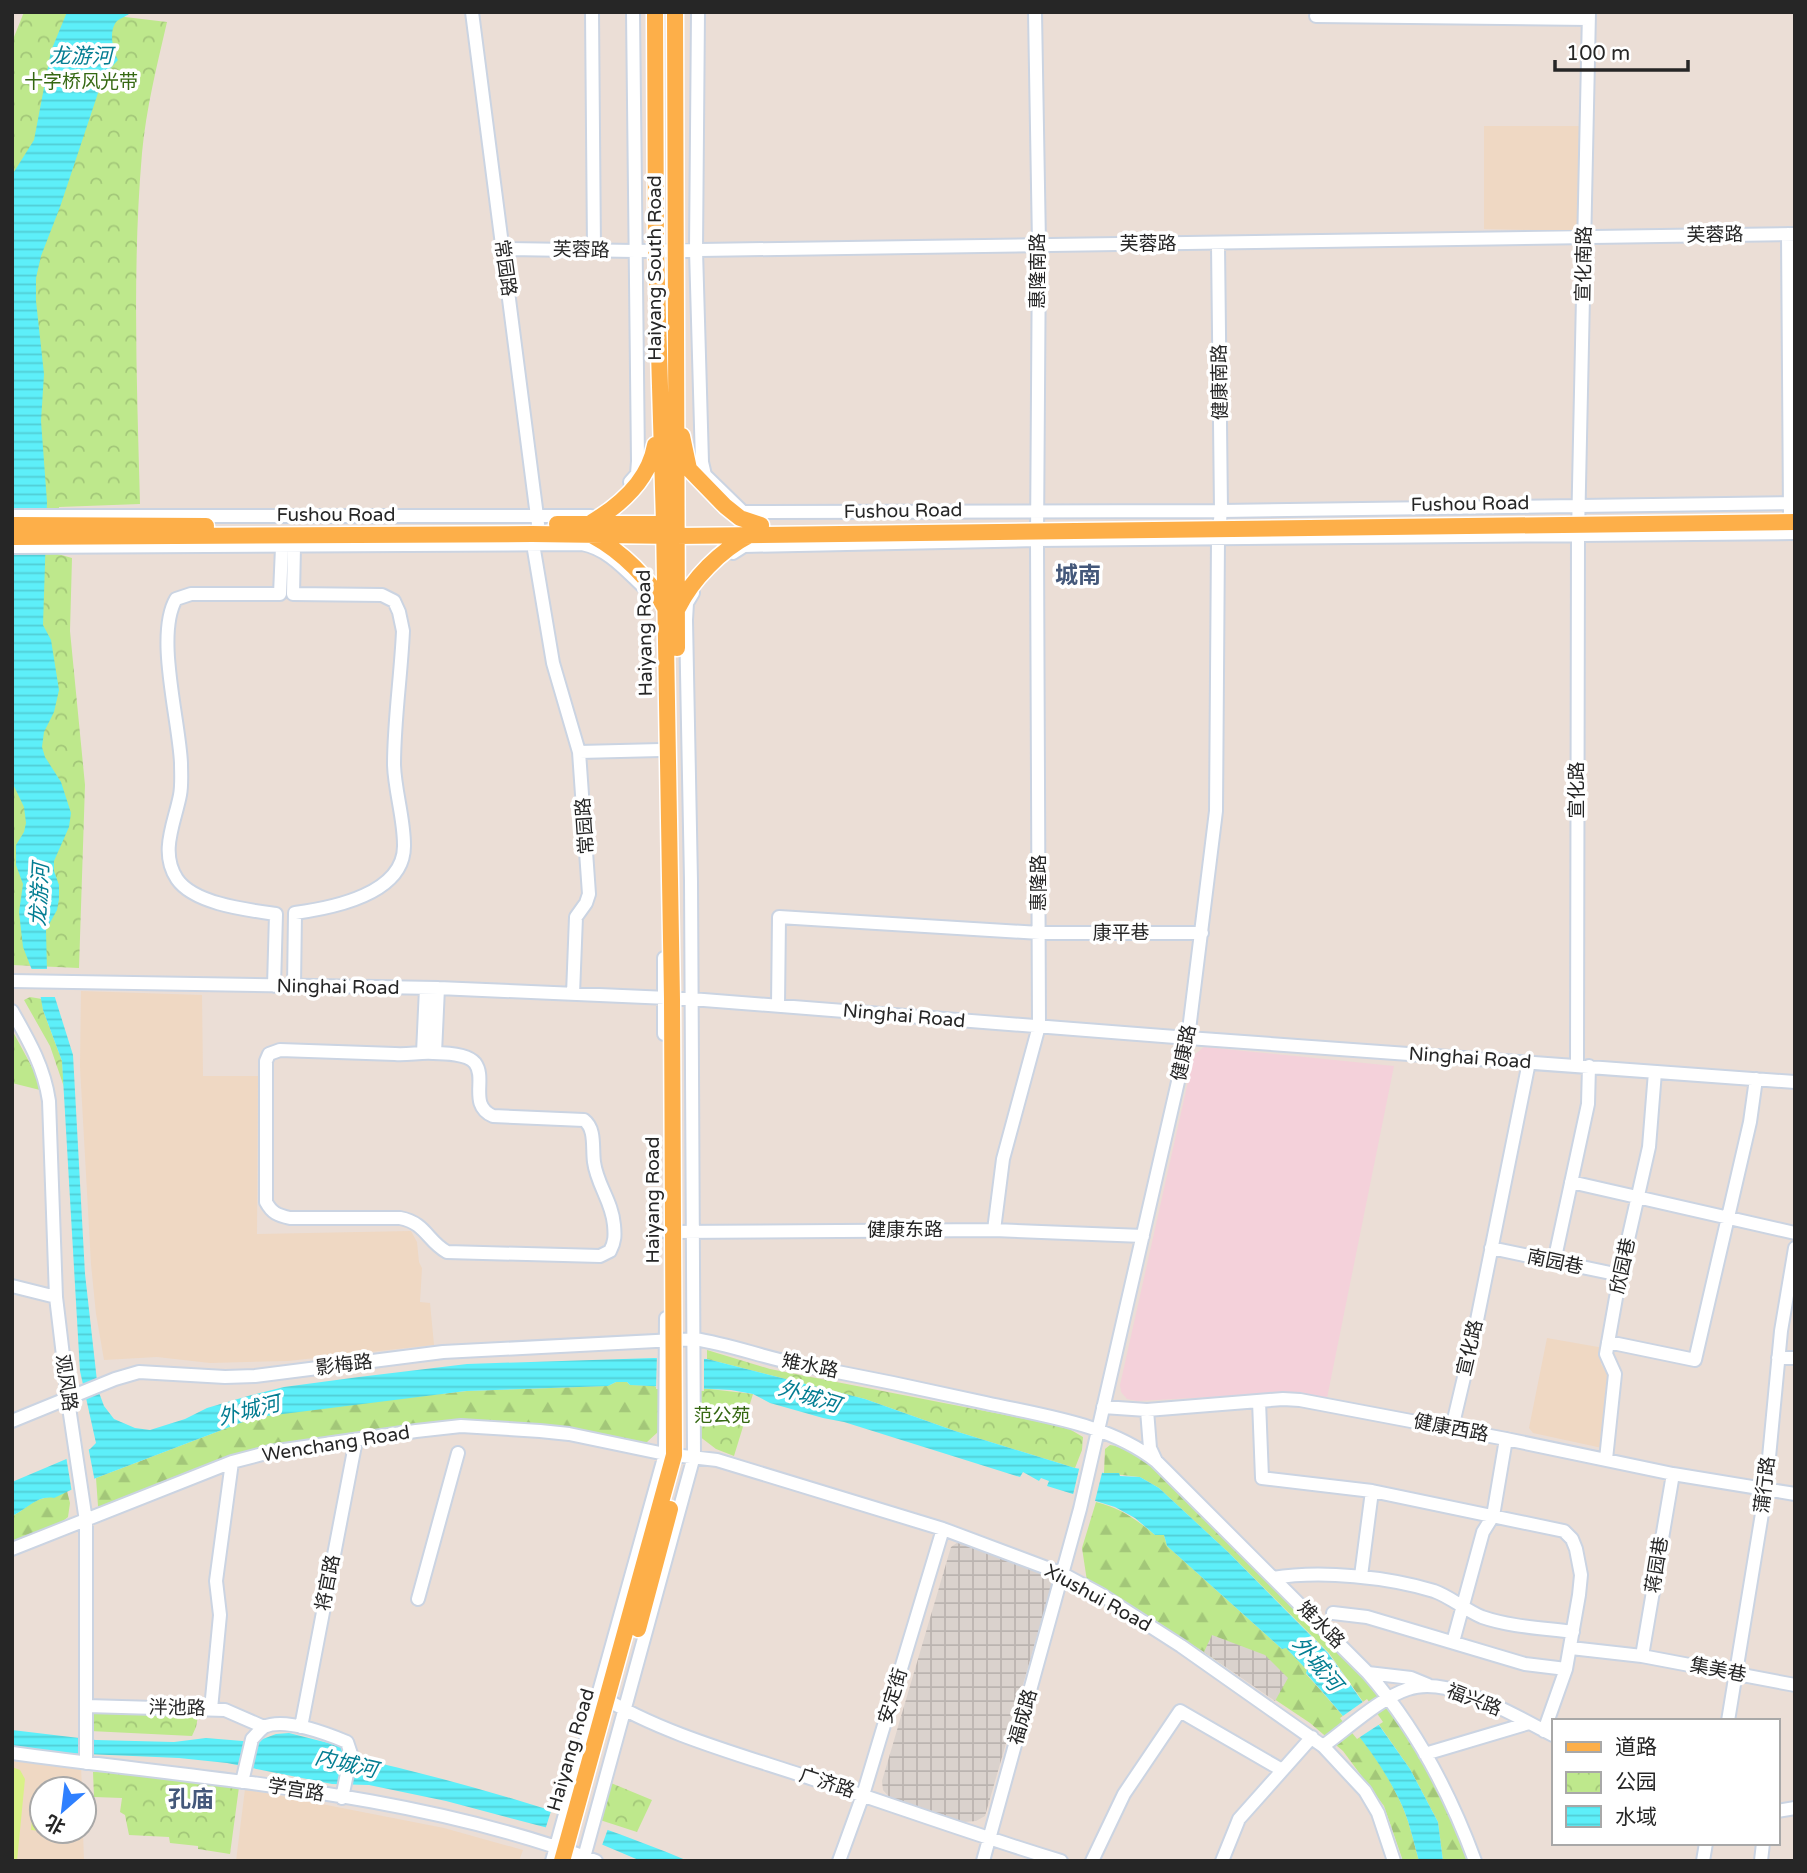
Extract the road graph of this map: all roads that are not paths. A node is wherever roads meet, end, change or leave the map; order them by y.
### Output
1 (472, 12) edge
2 (592, 12) edge
3 (633, 12) edge
4 (655, 12) edge
5 (675, 12) edge
6 (698, 12) edge
7 (1035, 12) edge
8 (1316, 16) dead end
9 (1589, 16) edge
10 (1791, 234) edge
11 (1585, 237) junction
12 (1039, 244) junction
13 (1218, 244) junction
14 (502, 249) junction
15 (594, 250) junction
16 (656, 250) junction
17 (676, 250) junction
18 (696, 250) junction
19 (635, 251) junction
20 (669, 411) junction
21 (1793, 511) edge
22 (12, 516) edge
23 (1579, 520) junction
24 (12, 525) edge
25 (1219, 525) junction
26 (1037, 526) junction
27 (590, 529) junction
28 (670, 529) junction
29 (535, 530) junction
30 (756, 530) junction
31 (76, 532) junction
32 (1795, 533) edge
33 (12, 537) edge
34 (12, 547) edge
35 (288, 547) junction
36 (287, 594) junction
37 (671, 610) junction
38 (661, 750) junction
39 (579, 752) junction
40 (276, 914) junction
41 (295, 914) junction
42 (1040, 933) junction
43 (1202, 933) junction
44 (15, 981) edge
45 (274, 986) junction
46 (294, 986) junction
47 (432, 988) junction
48 (573, 994) junction
49 (677, 999) junction
50 (778, 1006) junction
51 (12, 1011) edge
52 (1039, 1026) junction
53 (1188, 1038) junction
54 (429, 1053) junction
55 (1529, 1062) junction
56 (1583, 1065) junction
57 (1655, 1072) junction
58 (1756, 1079) junction
59 (1795, 1082) edge
60 (1571, 1182) junction
61 (1638, 1198) junction
62 (1727, 1218) junction
63 (994, 1230) junction
64 (679, 1231) junction
65 (1795, 1233) edge
66 (1143, 1236) junction
67 (1491, 1248) junction
68 (1795, 1248) edge
69 (1554, 1262) junction
70 (1620, 1275) junction
71 (12, 1286) edge
72 (56, 1297) junction
73 (1608, 1342) junction
74 (680, 1343) junction
75 (1778, 1358) junction
76 (1795, 1358) edge
77 (74, 1395) junction
78 (1259, 1401) junction
79 (1103, 1407) junction
80 (1147, 1410) junction
81 (12, 1421) edge
82 (1451, 1428) junction
83 (1099, 1430) junction
84 (1506, 1439) junction
85 (356, 1440) junction
86 (458, 1452) dead end
87 (679, 1455) junction
88 (1606, 1459) junction
89 (1156, 1461) junction
90 (232, 1462) junction
91 (1673, 1474) junction
92 (1766, 1489) junction
93 (1371, 1491) junction
94 (1795, 1494) edge
95 (1493, 1516) junction
96 (86, 1521) junction
97 (943, 1529) junction
98 (12, 1549) edge
99 (1063, 1574) junction
100 (1361, 1576) junction
101 (1273, 1577) junction
102 (418, 1599) dead end
103 (1462, 1607) junction
104 (1333, 1613) dead end
105 (1573, 1632) junction
106 (1453, 1642) junction
107 (1571, 1648) junction
108 (1642, 1656) junction
109 (1566, 1669) junction
110 (1368, 1673) junction
111 (1735, 1674) junction
112 (1428, 1685) junction
113 (1795, 1685) edge
114 (1386, 1701) junction
115 (612, 1703) junction
116 (87, 1706) junction
117 (211, 1709) junction
118 (1553, 1719) edge
119 (1728, 1719) edge
120 (1529, 1723) junction
121 (264, 1727) junction
122 (301, 1727) junction
123 (1549, 1733) edge
124 (1312, 1737) junction
125 (1324, 1746) junction
126 (12, 1753) edge
127 (1425, 1754) junction
128 (85, 1760) junction
129 (1282, 1770) junction
130 (242, 1782) junction
131 (863, 1795) junction
132 (342, 1798) junction
133 (989, 1839) junction
134 (572, 1851) edge
135 (839, 1861) edge
136 (983, 1861) edge
137 (1061, 1861) edge
138 (1092, 1861) edge
139 (1222, 1861) edge
140 (1394, 1861) edge
141 (1475, 1861) edge

1 - 14 street, 常园路
2 - 15 street
3 - 19 street
4 - 16 main road, Haiyang South Road
5 - 17 main road, Haiyang South Road
6 - 18 street
7 - 12 street, 惠隆南路
8 - 9 street
9 - 11 street, 宣化南路
10 - 11 street, 芙蓉路
10 - 21 street
11 - 13 street, 芙蓉路
11 - 23 street, 宣化南路
12 - 13 street, 芙蓉路
12 - 18 street, 芙蓉路
12 - 26 street, 惠隆南路
13 - 25 street, 健康南路
14 - 15 street, 芙蓉路
14 - 29 street, 常园路
15 - 19 street, 芙蓉路
16 - 17 street, 芙蓉路
16 - 19 street, 芙蓉路
16 - 20 main road, Haiyang South Road
17 - 18 street, 芙蓉路
17 - 20 main road, Haiyang South Road
18 - 26 street
19 - 29 street
20 - 27 main road
20 - 28 main road, Haiyang South Road
20 - 30 main road
21 - 23 main road, Fushou Road
22 - 31 street
23 - 25 main road, Fushou Road
23 - 32 street
23 - 56 street, 宣化路
24 - 31 main road, Fushou Road
25 - 26 main road, Fushou Road
25 - 43 street, 健康路
26 - 30 main road, Fushou Road
26 - 42 street, 惠隆路
26 - 49 street
27 - 28 main road, Fushou Road
27 - 29 main road, Fushou Road
27 - 37 main road
28 - 30 main road, Fushou Road
28 - 37 main road, Haiyang Road
29 - 31 main road, Fushou Road
29 - 35 street
29 - 38 street
29 - 39 street, 常园路
30 - 37 main road
31 - 33 main road, Fushou Road
31 - 34 street
31 - 35 street
35 - 36 street
36 - 40 street
36 - 41 street
37 - 49 main road, Haiyang Road
38 - 39 street
38 - 49 street
39 - 48 street, 常园路
40 - 41 street
40 - 45 street
41 - 46 street
42 - 43 street, 康平巷
42 - 50 street, 康平巷
42 - 52 street, 惠隆路
43 - 53 street, 健康路
44 - 45 street, Ninghai Road
45 - 46 street, Ninghai Road
46 - 47 street, Ninghai Road
47 - 48 street, Ninghai Road
47 - 54 street
48 - 49 street, Ninghai Road
49 - 50 street, Ninghai Road
49 - 64 main road, Haiyang Road
50 - 52 street, Ninghai Road
51 - 72 street, 观风路
52 - 53 street, Ninghai Road
52 - 63 street, 惠隆路
53 - 55 street, Ninghai Road
53 - 66 street, 健康路
54 - 54 street
55 - 56 street, Ninghai Road
55 - 67 street, 宣化路
56 - 57 street, Ninghai Road
56 - 60 street, 宣化路
57 - 58 street, Ninghai Road
57 - 61 street, 欣园巷
58 - 59 street, Ninghai Road
58 - 62 street
60 - 61 street
60 - 69 street, 宣化路
61 - 62 street
61 - 70 street, 欣园巷
62 - 65 street
62 - 73 street
63 - 64 street, 健康东路
63 - 66 street, 健康东路
64 - 74 main road, Haiyang Road
66 - 79 street, 健康路
67 - 69 street, 南园巷
67 - 82 street, 宣化路
68 - 75 street, 蒲行路
69 - 70 street, 南园巷
70 - 73 street, 欣园巷
71 - 72 street
72 - 77 street, 观风路
73 - 88 street, 欣园巷
74 - 77 street, 影梅路
74 - 83 street, 雉水路
74 - 87 main road, Haiyang Road
75 - 76 street
75 - 92 street, 蒲行路
77 - 81 street, 影梅路
77 - 96 street, 观风路
78 - 80 street, 健康西路
78 - 82 street, 健康西路
78 - 93 street
79 - 80 street, 健康西路
79 - 83 street, 健康路
80 - 89 street
82 - 84 street, 健康西路
83 - 89 street, 雉水路
83 - 99 street, 健康路
84 - 88 street, 健康西路
84 - 95 street
85 - 87 street, Wenchang Road
85 - 90 street, Wenchang Road
85 - 122 street, 将官路
86 - 102 street
87 - 97 street, Xiushui Road
87 - 115 main road, Haiyang Road
88 - 91 street, 健康西路
89 - 101 street, 雉水路
90 - 96 street, Wenchang Road
90 - 117 street
91 - 92 street, 健康西路
91 - 108 street, 蒋园巷
92 - 94 street, 健康西路
92 - 111 street, 蒲行路
93 - 95 street
93 - 100 street
95 - 103 street
95 - 105 street
96 - 98 street, Wenchang Road
96 - 116 street, 观风路
97 - 99 street, Xiushui Road
97 - 131 street, 安定街
99 - 124 street, Xiushui Road
99 - 133 street, 福成路
100 - 101 street
100 - 103 street
101 - 110 street, 雉水路
103 - 105 street
103 - 106 street
104 - 106 street
105 - 107 street
106 - 109 street
107 - 108 street, 集美巷
107 - 109 street
108 - 111 street, 集美巷
109 - 118 street
110 - 112 street
110 - 114 street, 雉水路
111 - 113 street, 集美巷
111 - 119 street, 蒲行路
112 - 114 street, 福兴路
112 - 120 street, 福兴路
114 - 125 street, 福兴路
114 - 127 street, 雉水路
115 - 131 street, 广济路
115 - 134 main road, Haiyang Road
116 - 117 street, 泮池路
116 - 128 street, 观风路
117 - 121 street, 泮池路
120 - 123 street, 福兴路
120 - 127 street
121 - 122 street, 泮池路
121 - 130 street
122 - 132 street, 泮池路
124 - 125 street, Xiushui Road
124 - 129 street
125 - 140 street, Xiushui Road
126 - 128 street, 学宫路
127 - 141 street, 雉水路
128 - 130 street, 学宫路
129 - 138 street
129 - 139 street
130 - 132 street, 学宫路
131 - 133 street, 广济路
131 - 135 street, 安定街
132 - 134 street, 学宫路
133 - 136 street, 福成路
133 - 137 street, 广济路

